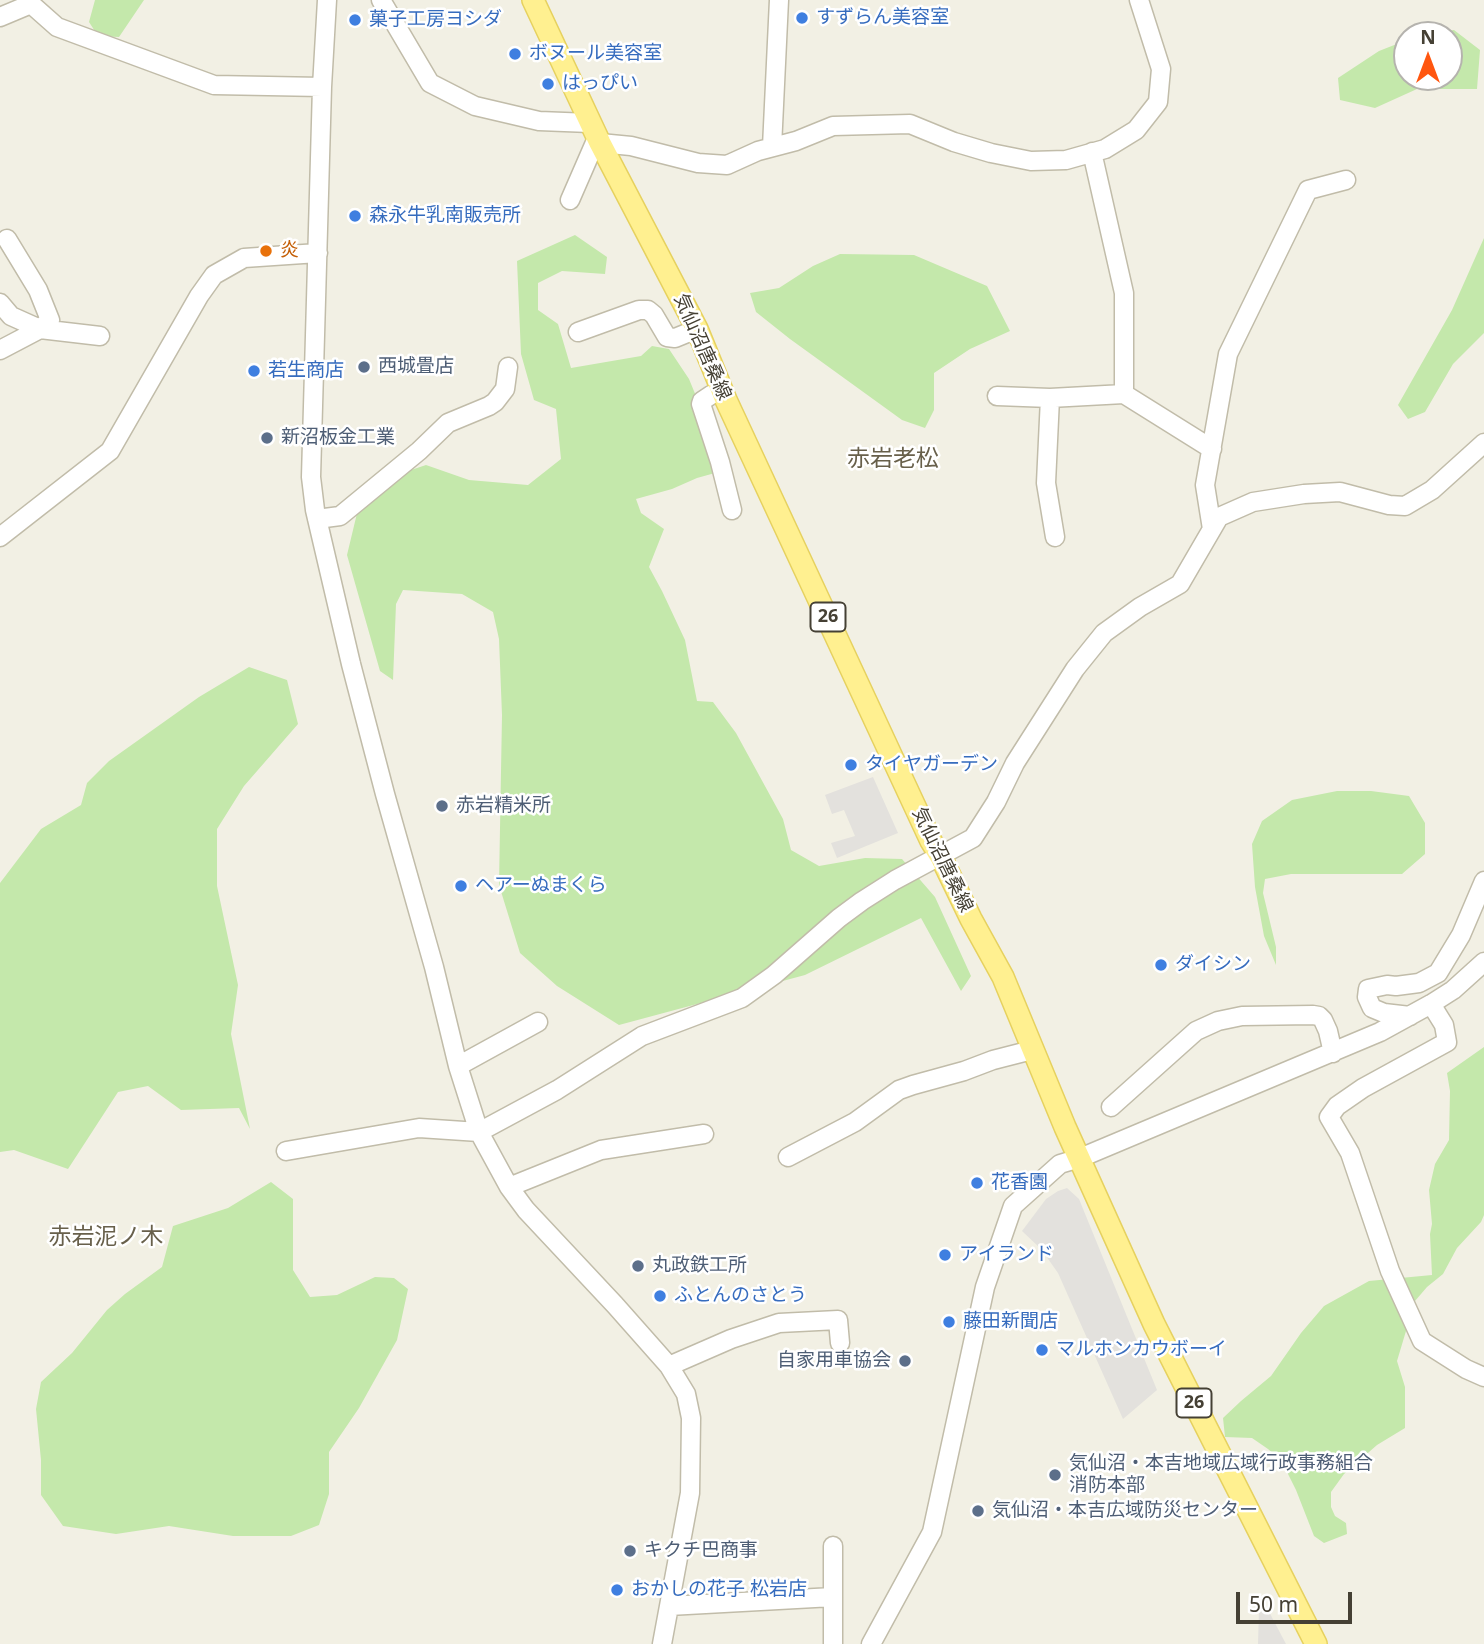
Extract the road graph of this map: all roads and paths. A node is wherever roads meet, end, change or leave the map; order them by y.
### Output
1 (327, 0) edge
2 (381, 0) edge
3 (533, 0) edge
4 (779, 0) edge
5 (1139, 0) edge
6 (30, 2) edge
7 (0, 17) edge
8 (322, 87) junction
9 (596, 135) junction
10 (772, 147) junction
11 (1092, 152) junction
12 (1346, 180) dead end
13 (569, 200) dead end
14 (7, 239) dead end
15 (318, 253) junction
16 (0, 303) edge
17 (40, 329) junction
18 (697, 329) junction
19 (578, 332) dead end
20 (100, 336) dead end
21 (0, 350) edge
22 (508, 368) dead end
23 (722, 390) junction
24 (1124, 394) junction
25 (997, 396) dead end
26 (1050, 398) junction
27 (1484, 443) edge
28 (1212, 449) junction
29 (732, 510) dead end
30 (317, 519) junction
31 (1212, 530) junction
32 (0, 537) edge
33 (1055, 537) dead end
34 (941, 857) junction
35 (1484, 881) edge
36 (1484, 962) edge
37 (1431, 1004) junction
38 (1410, 1016) junction
39 (538, 1023) dead end
40 (1032, 1050) junction
41 (1333, 1053) junction
42 (458, 1066) junction
43 (1111, 1107) dead end
44 (479, 1132) junction
45 (704, 1134) dead end
46 (286, 1151) dead end
47 (788, 1157) dead end
48 (1080, 1157) junction
49 (509, 1187) junction
50 (840, 1343) dead end
51 (669, 1366) junction
52 (1484, 1377) edge
53 (833, 1546) dead end
54 (833, 1597) junction
55 (670, 1606) junction
56 (662, 1644) edge
57 (833, 1644) edge
58 (871, 1644) edge
59 (1316, 1644) edge

1 - 8 street
2 - 9 street
3 - 9 main road, 気仙沼唐桑線 / 26
4 - 10 street
5 - 11 street
6 - 7 street
6 - 8 street
8 - 15 street
9 - 10 street
9 - 13 street
9 - 18 main road, 気仙沼唐桑線 / 26
10 - 11 street
11 - 24 street
12 - 28 street
14 - 17 street
15 - 30 street
15 - 32 street
16 - 17 street
17 - 20 street
17 - 21 street
18 - 19 street
18 - 23 main road, 気仙沼唐桑線 / 26
22 - 30 street
23 - 29 street
23 - 34 main road, 気仙沼唐桑線 / 26
24 - 26 street
24 - 28 street
25 - 26 street
26 - 33 street
27 - 31 street
28 - 31 street
30 - 42 street
31 - 34 street
34 - 40 main road, 気仙沼唐桑線 / 26
34 - 44 street
35 - 38 street
36 - 37 street
37 - 38 street
37 - 52 street
38 - 41 street
39 - 42 street
40 - 47 street
40 - 48 main road, 気仙沼唐桑線 / 26
41 - 43 street
41 - 48 street
42 - 44 street
44 - 46 street
44 - 49 street
45 - 49 street
48 - 58 street
48 - 59 main road, 気仙沼唐桑線 / 26
49 - 51 street
50 - 51 street
51 - 55 street
53 - 54 street
54 - 55 street
54 - 57 street
55 - 56 street

